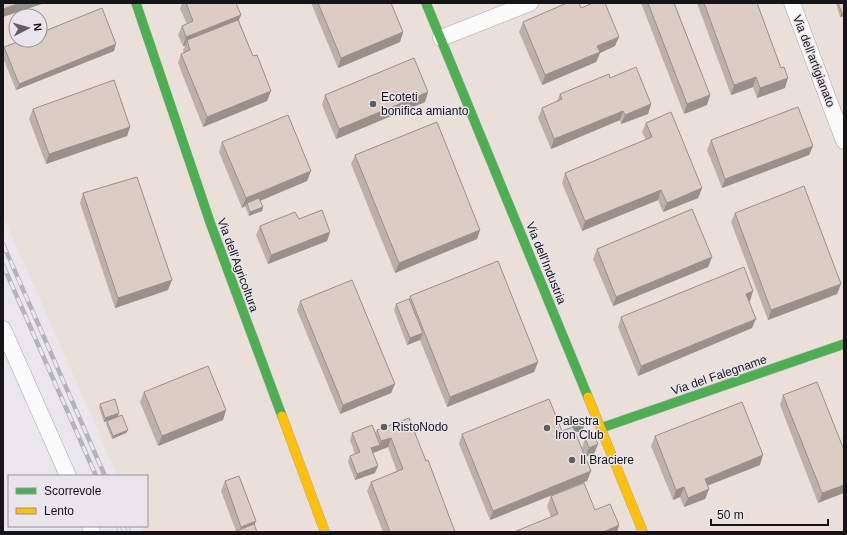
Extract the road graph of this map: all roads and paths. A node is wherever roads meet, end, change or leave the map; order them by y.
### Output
1 (136, 3) edge
2 (426, 3) edge
3 (530, 3) edge
4 (792, 3) edge
5 (441, 38) junction
6 (844, 141) edge
7 (3, 329) edge
8 (844, 344) edge
9 (601, 428) junction
10 (68, 475) edge
11 (325, 532) edge
12 (643, 532) edge

1 - 11 street, Via dell'Agricoltura
2 - 5 street, Via dell'Industria
3 - 5 street
4 - 6 street, Via dell'artigianato
5 - 9 street, Via dell'Industria
7 - 10 street
8 - 9 street, Via del Falegname
9 - 12 street, Via dell'Industria

